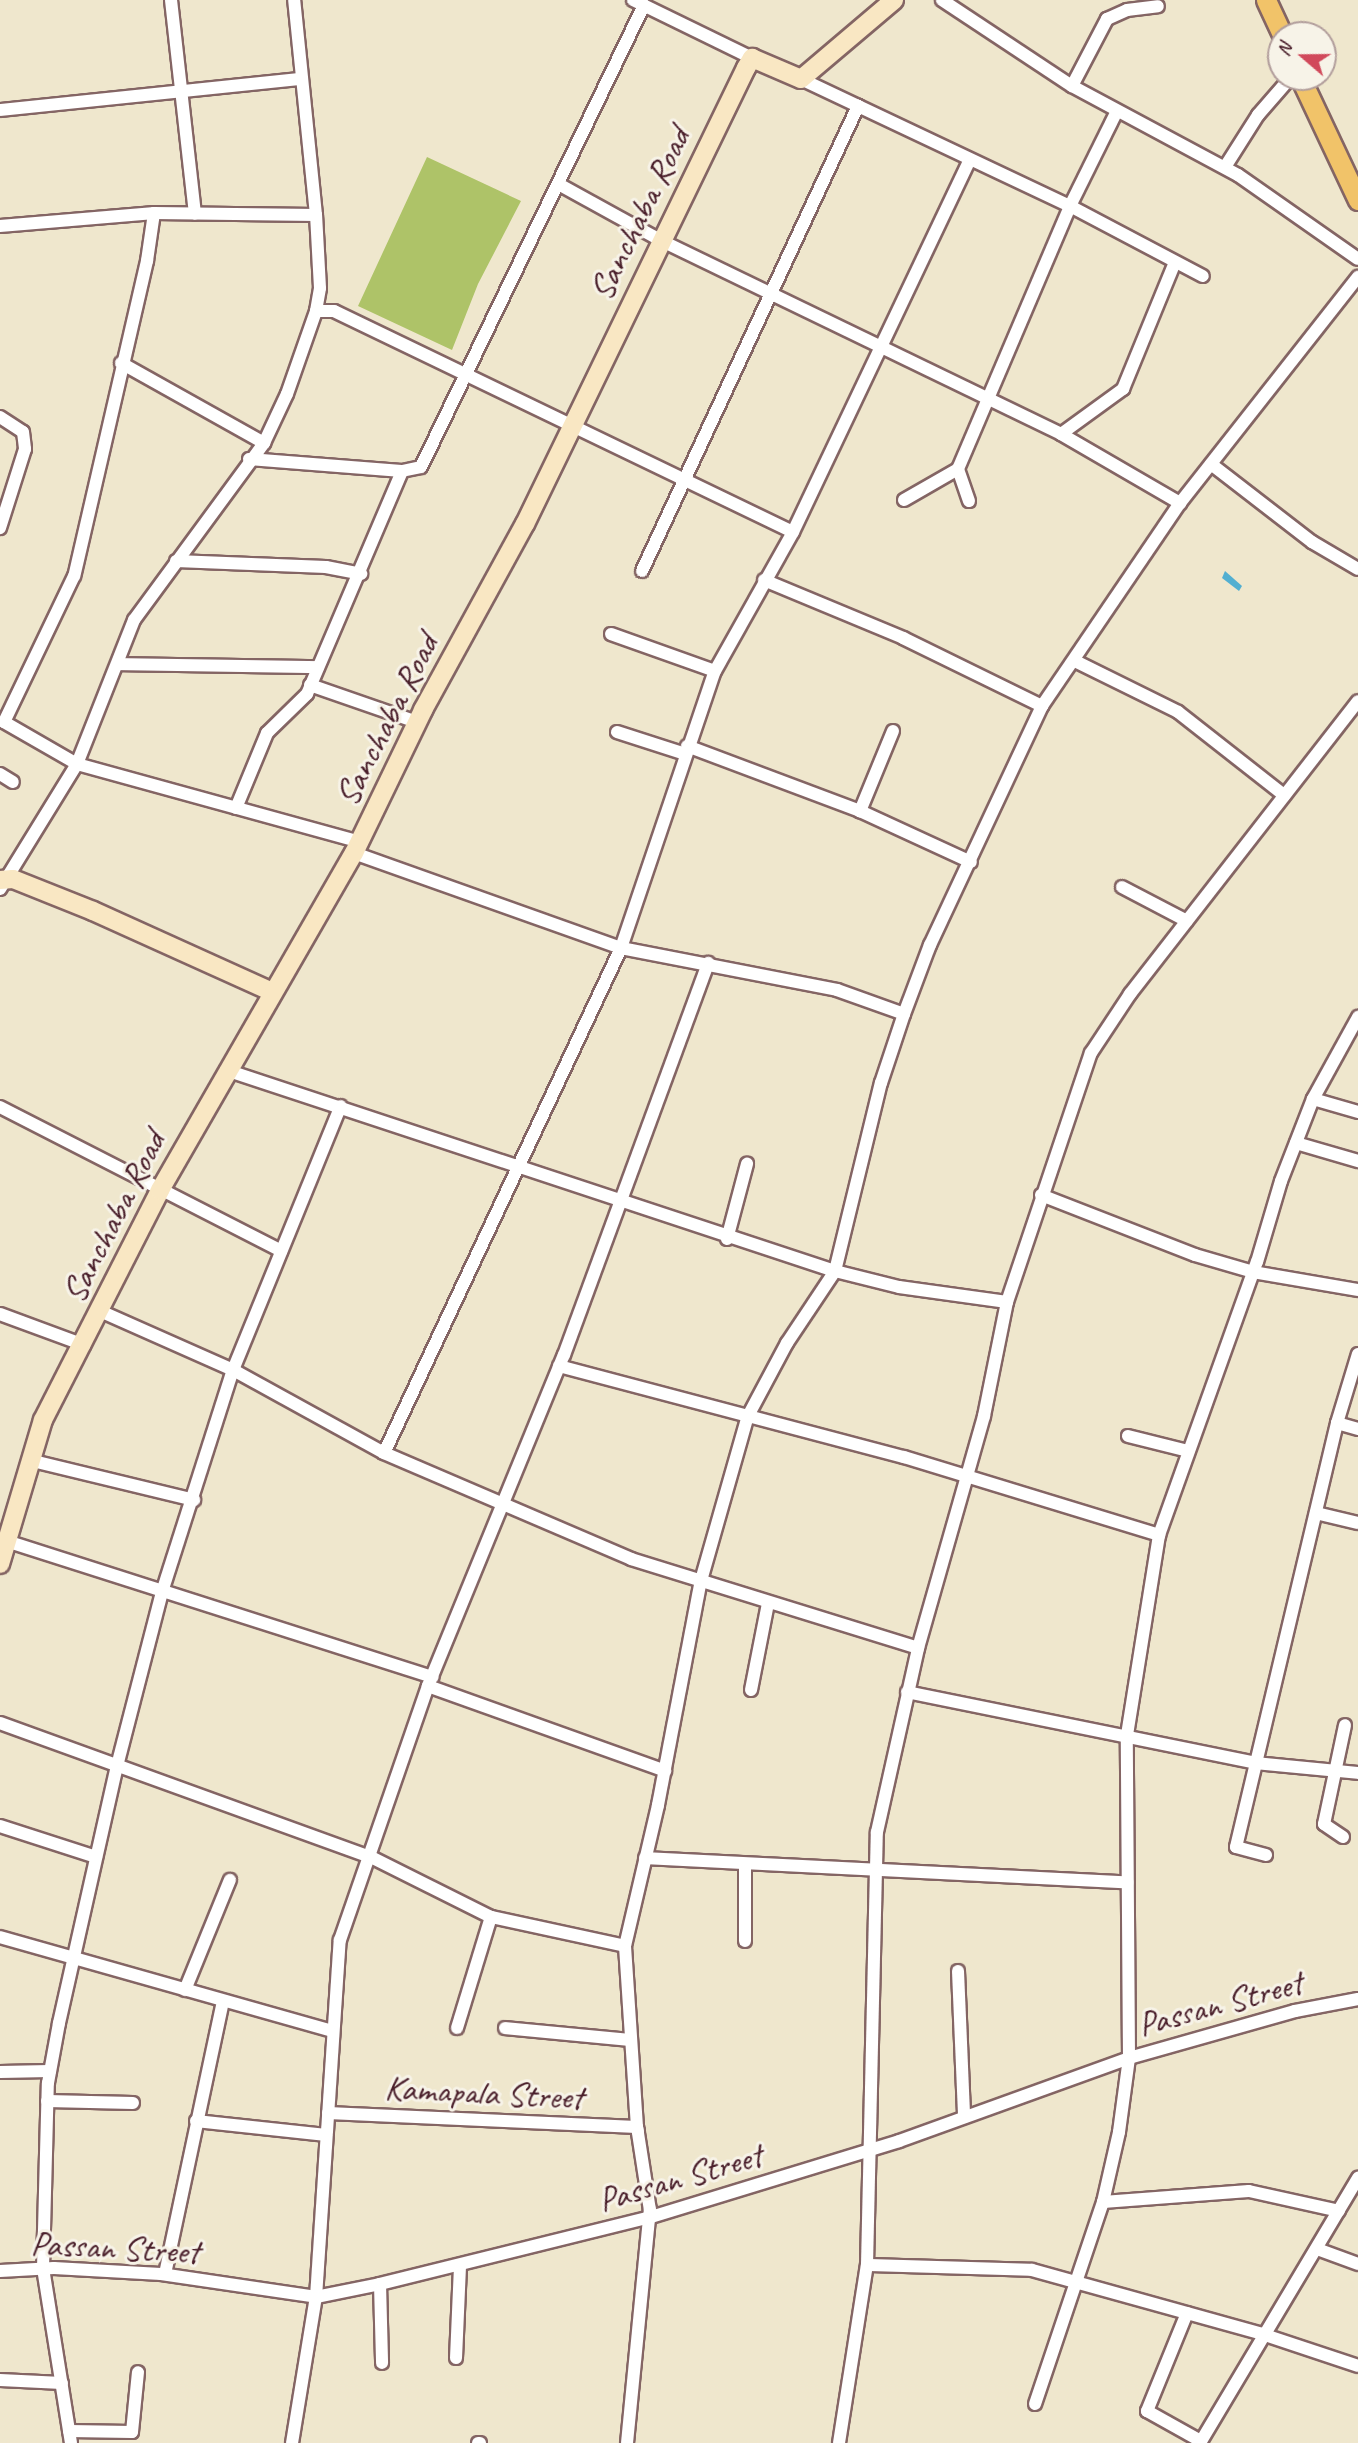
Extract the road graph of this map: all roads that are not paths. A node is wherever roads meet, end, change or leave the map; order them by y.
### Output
1 (171, 0) edge
2 (294, 0) edge
3 (894, 0) edge
4 (942, 0) edge
5 (1266, 0) edge
6 (638, 3) edge
7 (1158, 6) dead end
8 (1276, 21) edge
9 (752, 58) junction
10 (300, 79) junction
11 (801, 79) junction
12 (1072, 86) junction
13 (1279, 91) edge
14 (1307, 91) edge
15 (182, 93) junction
16 (858, 106) junction
17 (0, 110) edge
18 (1117, 111) junction
19 (969, 161) junction
20 (1225, 167) junction
21 (560, 185) junction
22 (1358, 200) edge
23 (1070, 206) junction
24 (154, 213) junction
25 (195, 214) junction
26 (316, 215) junction
27 (0, 226) edge
28 (662, 241) junction
29 (1358, 259) edge
30 (1175, 262) junction
31 (1203, 276) dead end
32 (1358, 278) edge
33 (770, 293) junction
34 (316, 311) junction
35 (879, 348) junction
36 (121, 363) junction
37 (467, 378) junction
38 (984, 401) junction
39 (0, 417) edge
40 (573, 428) junction
41 (1062, 434) junction
42 (264, 443) junction
43 (249, 458) junction
44 (1211, 464) junction
45 (958, 469) junction
46 (402, 471) junction
47 (687, 480) junction
48 (904, 500) dead end
49 (969, 501) dead end
50 (1181, 503) junction
51 (0, 527) edge
52 (793, 532) junction
53 (176, 561) junction
54 (1358, 569) edge
55 (642, 571) dead end
56 (361, 574) junction
57 (764, 580) junction
58 (611, 634) dead end
59 (1075, 661) junction
60 (118, 664) junction
61 (318, 667) junction
62 (715, 671) junction
63 (310, 685) junction
64 (1358, 701) edge
65 (1042, 706) junction
66 (417, 722) junction
67 (2, 724) edge
68 (893, 731) dead end
69 (617, 732) dead end
70 (686, 750) junction
71 (78, 764) junction
72 (0, 774) edge
73 (13, 782) dead end
74 (1284, 795) junction
75 (236, 808) junction
76 (860, 811) junction
77 (357, 848) junction
78 (971, 862) junction
79 (1, 883) edge
80 (1122, 887) dead end
81 (1187, 921) junction
82 (621, 948) junction
83 (708, 963) junction
84 (272, 992) junction
85 (904, 1014) junction
86 (1358, 1017) edge
87 (226, 1070) junction
88 (1313, 1100) junction
89 (341, 1106) junction
90 (0, 1107) edge
91 (1358, 1112) edge
92 (1296, 1143) junction
93 (1358, 1161) edge
94 (747, 1164) dead end
95 (520, 1165) junction
96 (160, 1190) junction
97 (1041, 1195) junction
98 (620, 1198) junction
99 (727, 1238) junction
100 (281, 1251) junction
101 (835, 1271) junction
102 (1253, 1272) junction
103 (1358, 1290) edge
104 (1007, 1302) junction
105 (100, 1311) junction
106 (0, 1314) edge
107 (84, 1345) junction
108 (1358, 1354) edge
109 (559, 1366) junction
110 (233, 1370) junction
111 (748, 1416) junction
112 (1337, 1423) junction
113 (1358, 1429) edge
114 (1128, 1436) dead end
115 (1188, 1451) junction
116 (384, 1453) junction
117 (29, 1460) junction
118 (968, 1478) junction
119 (194, 1500) junction
120 (502, 1505) junction
121 (1316, 1513) junction
122 (1358, 1522) edge
123 (1159, 1535) junction
124 (3, 1540) edge
125 (0, 1564) edge
126 (700, 1584) junction
127 (162, 1592) junction
128 (768, 1603) junction
129 (918, 1648) junction
130 (430, 1681) junction
131 (751, 1690) dead end
132 (907, 1692) junction
133 (0, 1723) edge
134 (1345, 1725) dead end
135 (1128, 1734) junction
136 (1255, 1763) junction
137 (117, 1766) junction
138 (664, 1771) junction
139 (1336, 1771) junction
140 (1358, 1773) edge
141 (0, 1826) edge
142 (1343, 1838) dead end
143 (1266, 1855) dead end
144 (96, 1857) junction
145 (371, 1857) junction
146 (645, 1858) junction
147 (745, 1865) junction
148 (876, 1871) junction
149 (230, 1880) dead end
150 (1127, 1882) junction
151 (491, 1917) junction
152 (0, 1937) edge
153 (745, 1941) dead end
154 (625, 1946) junction
155 (74, 1955) junction
156 (958, 1971) dead end
157 (185, 1990) junction
158 (1358, 1999) edge
159 (223, 2001) junction
160 (457, 2028) dead end
161 (505, 2028) dead end
162 (332, 2031) junction
163 (629, 2040) junction
164 (1129, 2058) junction
165 (50, 2071) junction
166 (0, 2072) edge
167 (47, 2101) junction
168 (133, 2103) dead end
169 (328, 2113) junction
170 (964, 2117) junction
171 (196, 2121) junction
172 (326, 2135) junction
173 (872, 2150) junction
174 (1356, 2187) edge
175 (647, 2191) junction
176 (1103, 2202) junction
177 (1339, 2211) junction
178 (651, 2217) junction
179 (1317, 2249) junction
180 (1358, 2264) edge
181 (867, 2265) junction
182 (460, 2266) junction
183 (43, 2268) junction
184 (0, 2271) edge
185 (165, 2274) junction
186 (1077, 2281) junction
187 (380, 2284) junction
188 (316, 2297) junction
189 (1187, 2313) junction
190 (1262, 2334) junction
191 (456, 2357) dead end
192 (382, 2363) dead end
193 (1358, 2366) edge
194 (138, 2372) dead end
195 (0, 2380) edge
196 (62, 2382) junction
197 (1035, 2404) dead end
198 (70, 2437) edge
199 (1200, 2442) edge
200 (292, 2443) edge
201 (627, 2443) edge
202 (839, 2443) edge

1 - 15 street
2 - 10 street
3 - 11 street
4 - 12 street
5 - 8 main road
6 - 9 street
6 - 21 street
7 - 12 street
9 - 11 street
9 - 28 street, Sanchaba Road
10 - 15 street
10 - 26 street
11 - 16 street
12 - 18 street
13 - 20 street
14 - 22 main road
15 - 17 street
15 - 25 street
16 - 19 street
16 - 33 street
18 - 20 street
18 - 23 street
19 - 23 street
19 - 35 street
20 - 29 street
21 - 28 street
21 - 37 street
23 - 30 street
23 - 38 street
24 - 25 street
24 - 27 street
24 - 36 street
25 - 26 street
26 - 34 street
28 - 33 street
28 - 40 street, Sanchaba Road
30 - 31 street
30 - 41 street
32 - 44 street
33 - 35 street
33 - 47 street
34 - 37 street
34 - 42 street
35 - 38 street
35 - 52 street
36 - 42 street
36 - 67 street
37 - 40 street
37 - 46 street
38 - 41 street
38 - 45 street
39 - 51 street
40 - 47 street
40 - 66 street, Sanchaba Road
41 - 50 street
42 - 43 street
43 - 46 street
43 - 53 street
44 - 50 street
44 - 54 street
45 - 48 street
45 - 49 street
46 - 56 street
47 - 52 street
47 - 55 street
50 - 59 street
52 - 57 street
53 - 56 street
53 - 60 street
56 - 61 street
57 - 62 street
57 - 65 street
58 - 62 street
59 - 65 street
59 - 74 street
60 - 61 street
60 - 71 street
61 - 63 street
62 - 70 street
63 - 66 street
63 - 75 street
64 - 74 street
65 - 78 street
66 - 77 street, Sanchaba Road
67 - 71 street
68 - 76 street
69 - 70 street
70 - 76 street
70 - 82 street
71 - 75 street
71 - 79 street
72 - 73 street
74 - 81 street
75 - 77 street
76 - 78 street
77 - 82 street
77 - 84 street, Sanchaba Road
78 - 85 street
79 - 84 street
80 - 81 street
81 - 97 street
82 - 83 street
82 - 95 street
83 - 85 street
83 - 98 street
84 - 87 street, Sanchaba Road
85 - 101 street
86 - 88 street
87 - 89 street
87 - 96 street, Sanchaba Road
88 - 91 street
88 - 92 street
89 - 95 street
89 - 100 street
90 - 96 street
92 - 93 street
92 - 102 street
94 - 99 street
95 - 98 street
95 - 116 street
96 - 100 street
96 - 105 street, Sanchaba Road
97 - 102 street
97 - 104 street
98 - 99 street
98 - 109 street
99 - 101 street
100 - 110 street
101 - 104 street
101 - 111 street
102 - 103 street
102 - 115 street
104 - 118 street
105 - 107 street, Sanchaba Road
105 - 110 street
106 - 107 street
107 - 117 street, Sanchaba Road
108 - 112 street
109 - 111 street
109 - 120 street
110 - 116 street
110 - 119 street
111 - 118 street
111 - 126 street
112 - 113 street
112 - 121 street
114 - 115 street
115 - 123 street
116 - 120 street
117 - 119 street
117 - 124 street, Sanchaba Road
118 - 123 street
118 - 129 street
119 - 127 street
120 - 126 street
120 - 130 street
121 - 122 street
121 - 136 street
123 - 135 street
124 - 125 street, Sanchaba Road
124 - 127 street
126 - 128 street
126 - 138 street
127 - 130 street
127 - 137 street
128 - 129 street
128 - 131 street
129 - 132 street
130 - 138 street
130 - 145 street
132 - 135 street
132 - 148 street
133 - 137 street
134 - 139 street
135 - 136 street
135 - 150 street
136 - 139 street
136 - 143 street
137 - 144 street
137 - 145 street
138 - 146 street
139 - 140 street
139 - 142 street
141 - 144 street
144 - 155 street
145 - 151 street
145 - 162 street
146 - 147 street
146 - 154 street
147 - 148 street
147 - 153 street
148 - 150 street
148 - 173 street
149 - 157 street
150 - 164 street
151 - 154 street
151 - 160 street
152 - 155 street
154 - 163 street
155 - 157 street
155 - 165 street
156 - 170 street
157 - 159 street
158 - 164 street, Passan Street
159 - 162 street
159 - 171 street
161 - 163 street
162 - 169 street
163 - 175 street
164 - 170 street, Passan Street
164 - 176 street
165 - 166 street
165 - 167 street
167 - 168 street
167 - 183 street
169 - 172 street
169 - 175 street, Kamapala Street
170 - 173 street, Passan Street
171 - 172 street
171 - 185 street
172 - 188 street
173 - 178 street, Passan Street
173 - 181 street
174 - 177 street
175 - 178 street
176 - 177 street
176 - 186 street
177 - 179 street
178 - 182 street, Passan Street
178 - 201 street
179 - 180 street
179 - 190 street
181 - 186 street
181 - 202 street
182 - 187 street, Passan Street
182 - 191 street
183 - 184 street, Passan Street
183 - 185 street, Passan Street
183 - 196 street
185 - 188 street, Passan Street
186 - 189 street
186 - 197 street
187 - 188 street, Passan Street
187 - 192 street
188 - 200 street
189 - 190 street
189 - 199 street
190 - 193 street
190 - 199 street
194 - 198 street
195 - 196 street
196 - 198 street

